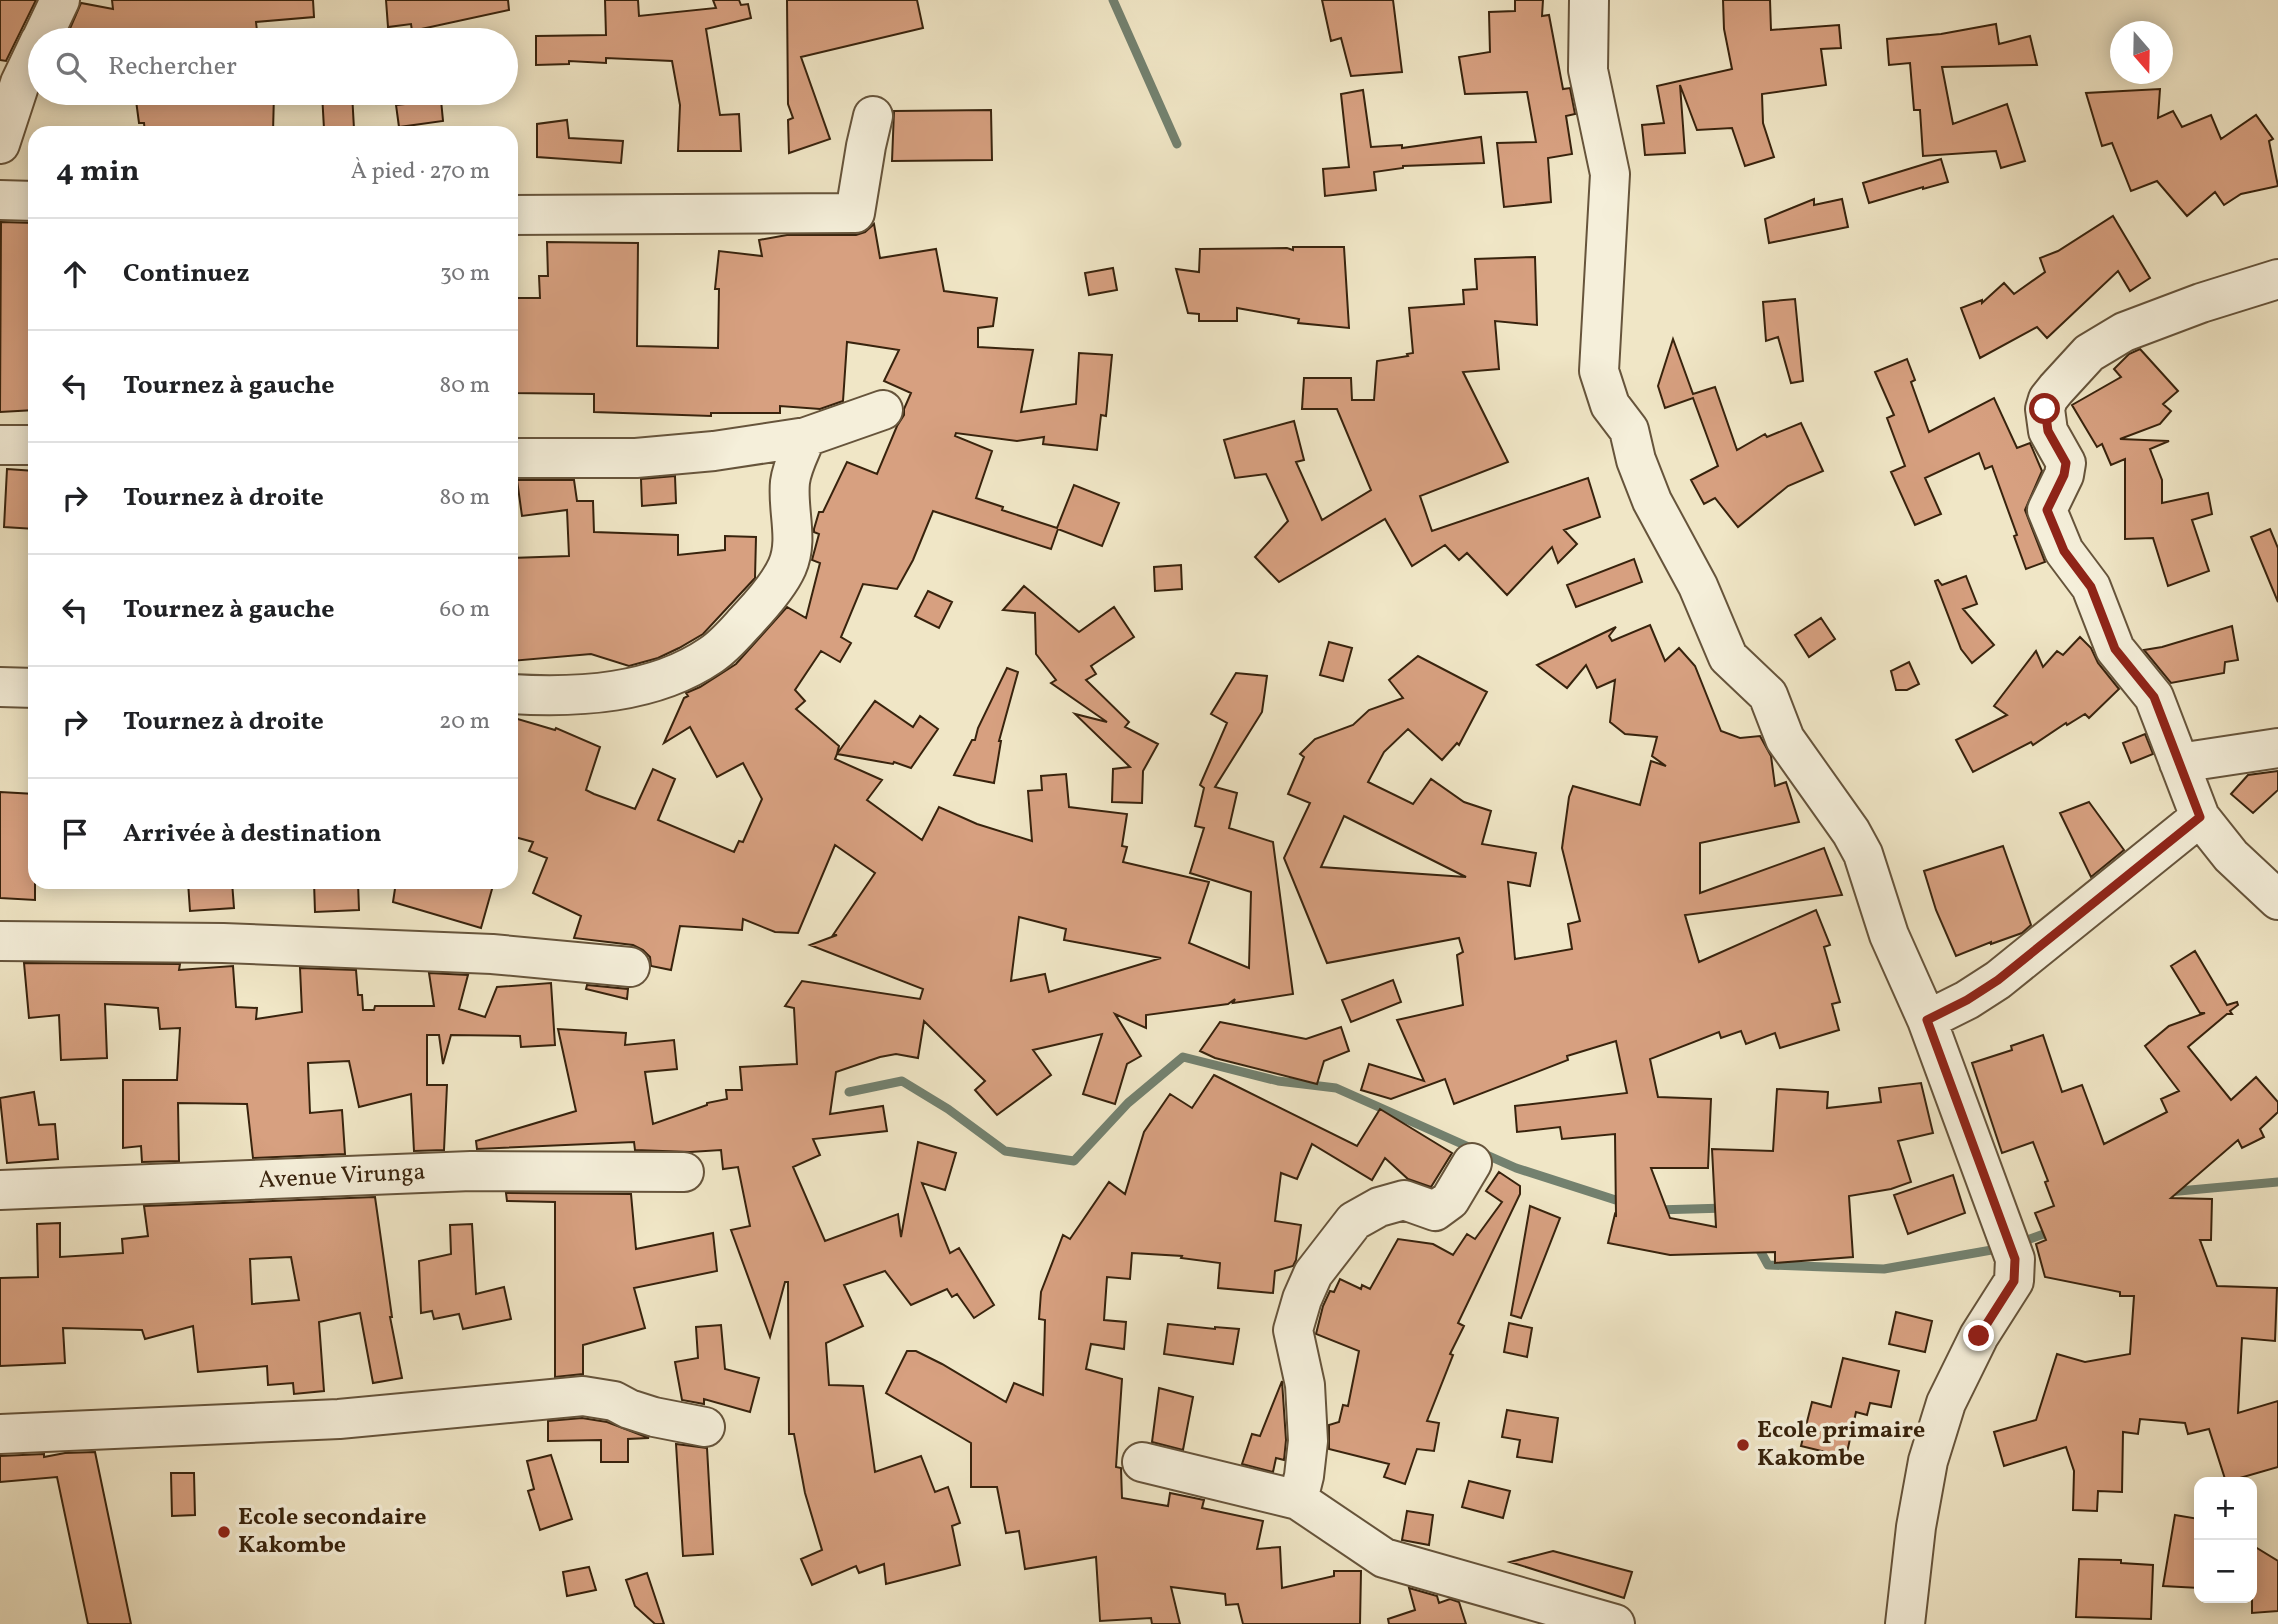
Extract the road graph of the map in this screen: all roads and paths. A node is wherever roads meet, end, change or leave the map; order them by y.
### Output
1 (60, 0) edge
2 (1590, 0) edge
3 (46, 28) edge
4 (28, 66) edge
5 (873, 116) dead end
6 (0, 144) edge
7 (0, 200) edge
8 (28, 201) edge
9 (518, 215) edge
10 (2278, 279) edge
11 (883, 410) dead end
12 (806, 437) junction
13 (0, 445) edge
14 (28, 445) edge
15 (518, 458) edge
16 (0, 687) edge
17 (28, 688) edge
18 (518, 694) edge
19 (2278, 748) edge
20 (2179, 763) junction
21 (2200, 817) junction
22 (2278, 900) edge
23 (0, 941) edge
24 (630, 967) dead end
25 (1927, 1020) junction
26 (1472, 1163) dead end
27 (684, 1172) dead end
28 (0, 1190) edge
29 (705, 1427) dead end
30 (0, 1434) edge
31 (1142, 1462) dead end
32 (1297, 1500) junction
33 (1615, 1624) edge
34 (1905, 1624) edge

1 - 3 street
2 - 25 street
4 - 6 street
5 - 9 street
7 - 8 street
10 - 20 street
11 - 12 street
12 - 15 street
12 - 18 street
13 - 14 street
16 - 17 street
19 - 20 street
20 - 21 street
21 - 22 street
21 - 25 street
23 - 24 street
25 - 34 street
26 - 32 street
27 - 28 street, Avenue Virunga
29 - 30 street
31 - 32 street
32 - 33 street

